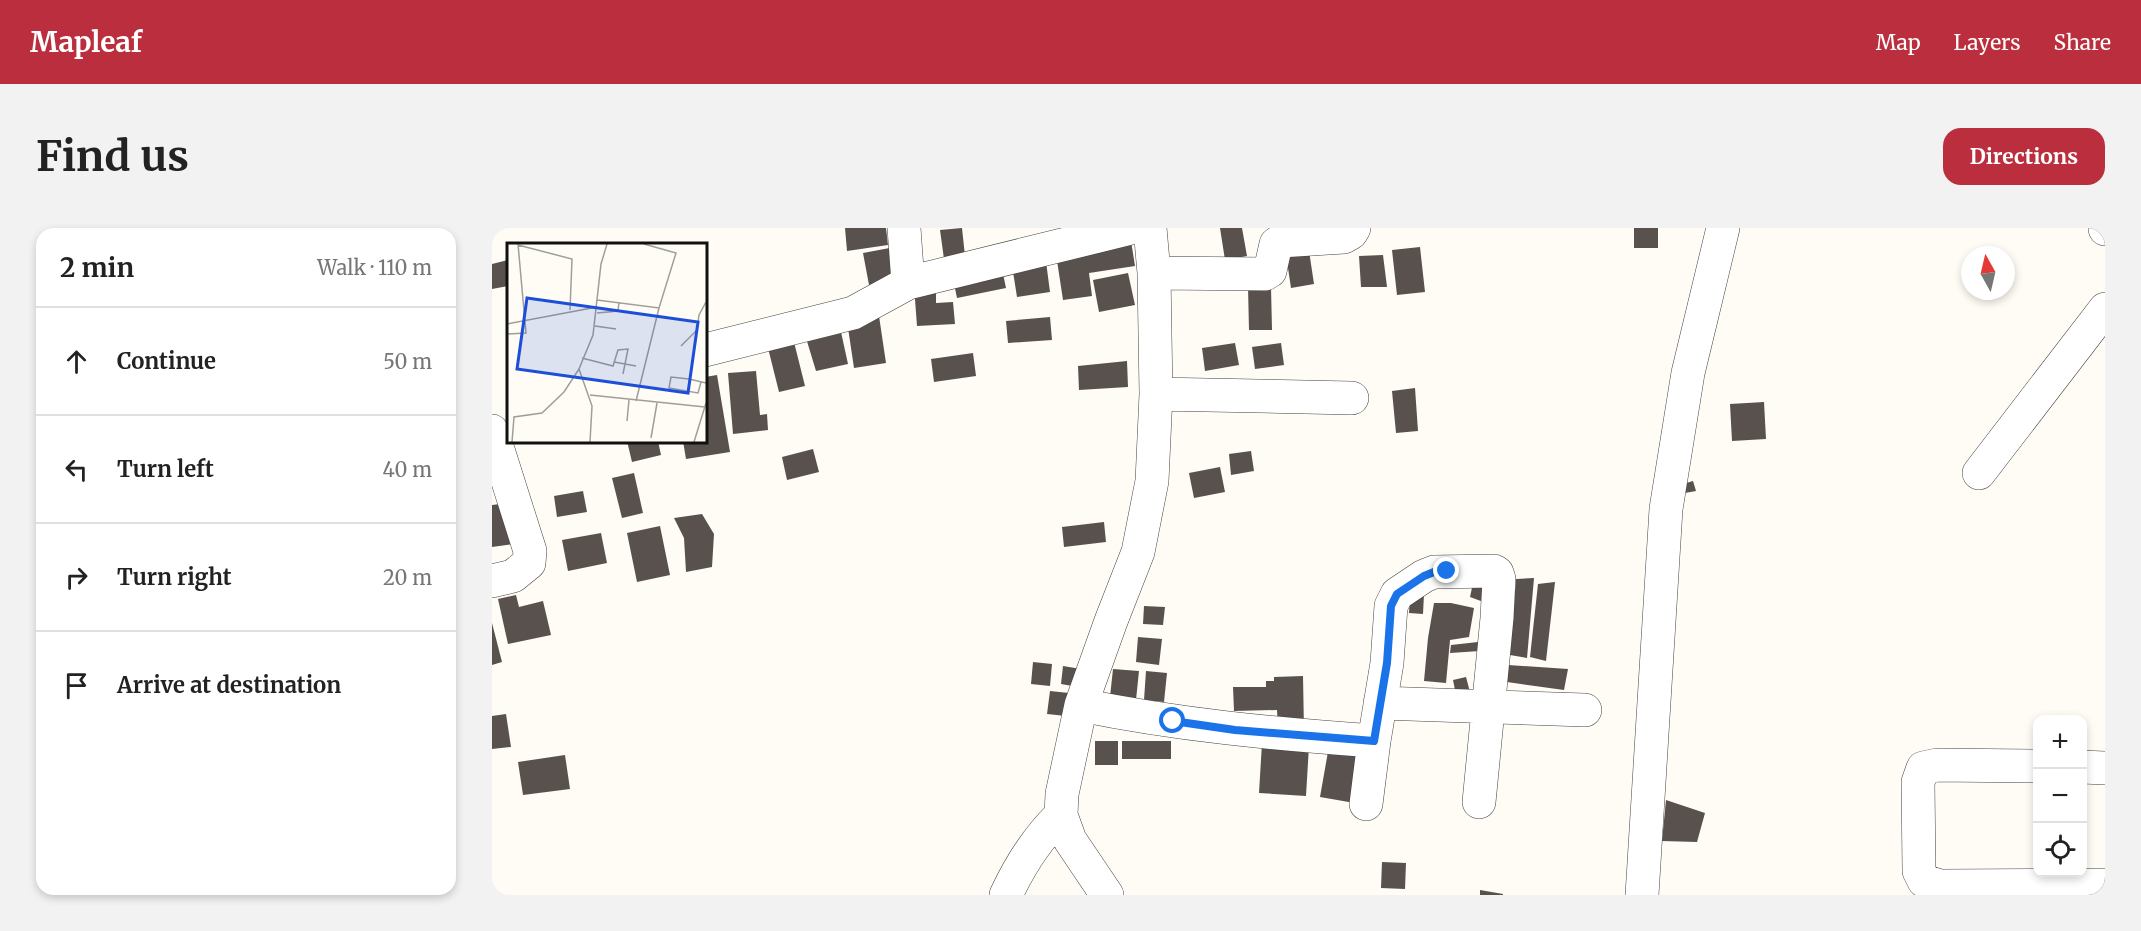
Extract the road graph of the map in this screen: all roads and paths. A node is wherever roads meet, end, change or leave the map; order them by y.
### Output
1 (904, 228) edge
2 (1131, 228) edge
3 (1150, 228) edge
4 (1354, 228) edge
5 (1724, 228) edge
6 (1154, 273) junction
7 (908, 283) junction
8 (2105, 309) edge
9 (706, 350) edge
10 (1156, 394) junction
11 (1352, 398) dead end
12 (507, 417) edge
13 (492, 424) edge
14 (492, 431) edge
15 (1979, 473) dead end
16 (492, 580) edge
17 (1380, 703) junction
18 (1081, 705) junction
19 (1490, 707) junction
20 (1586, 710) dead end
21 (1374, 741) junction
22 (2033, 766) edge
23 (2087, 767) edge
24 (2105, 768) edge
25 (1479, 802) dead end
26 (1366, 804) dead end
27 (1061, 815) junction
28 (2105, 885) edge
29 (1006, 895) edge
30 (1107, 895) edge
31 (1642, 895) edge

1 - 7 street
2 - 7 street
3 - 6 street
4 - 6 street
5 - 31 street
6 - 10 street
7 - 9 street
8 - 15 street
10 - 11 street
10 - 18 street
12 - 13 street
14 - 16 street
17 - 19 street
17 - 19 street
17 - 21 street
18 - 21 street
18 - 27 street
19 - 20 street
19 - 25 street
21 - 26 street
22 - 28 street
23 - 24 street
27 - 29 street
27 - 30 street

